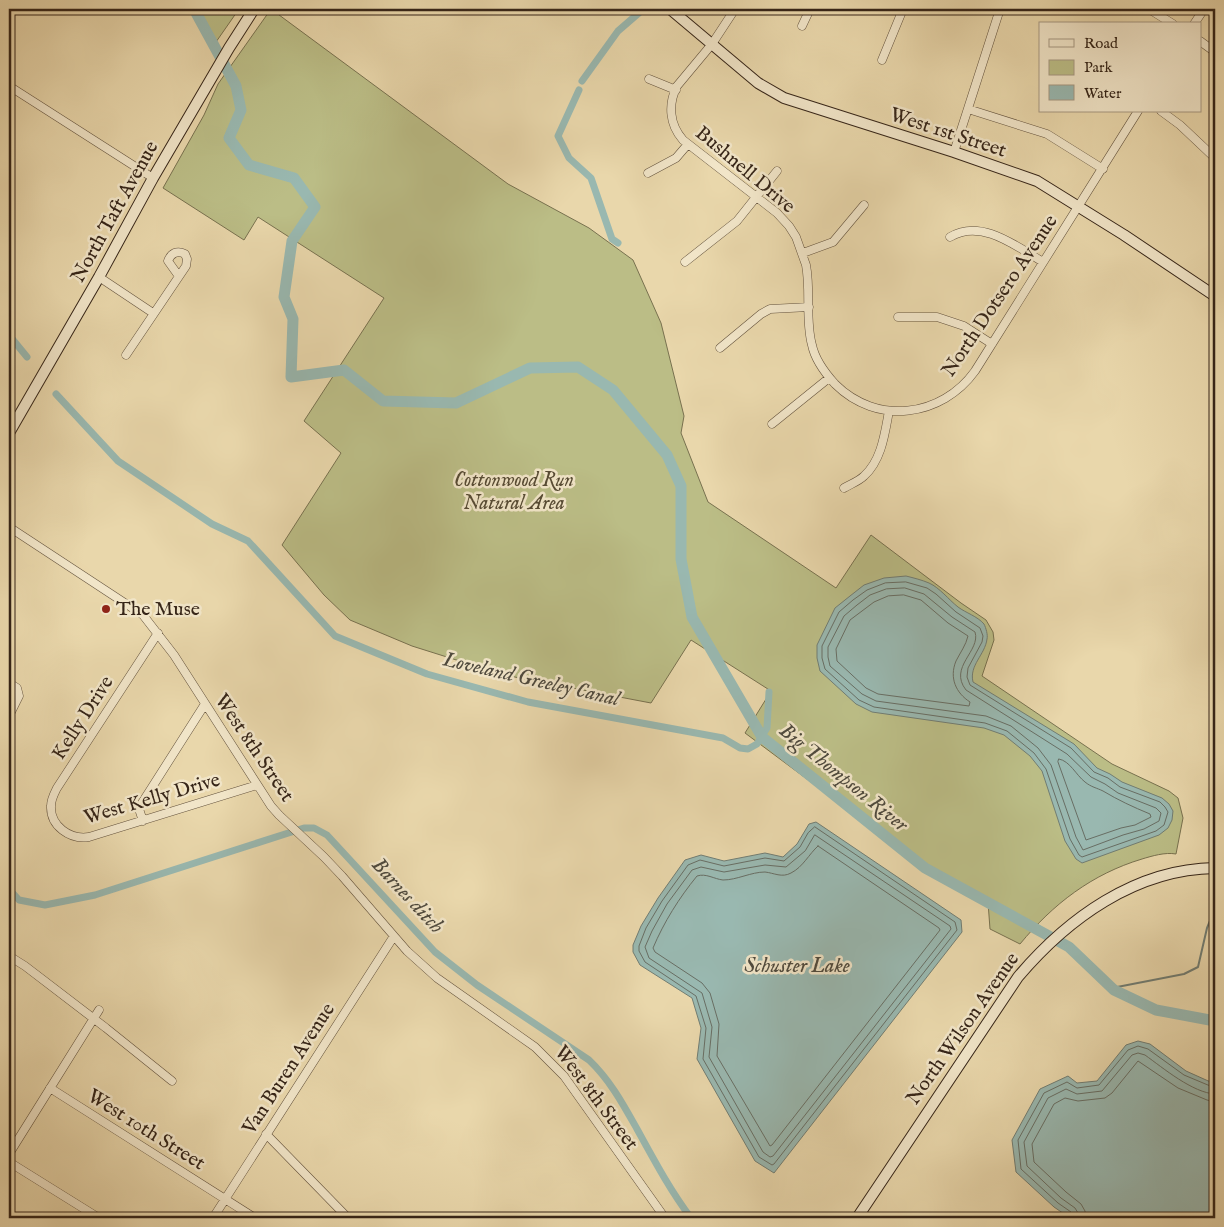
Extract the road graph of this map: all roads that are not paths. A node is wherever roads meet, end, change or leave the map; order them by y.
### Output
1 (254, 9) edge
2 (670, 9) edge
3 (735, 9) edge
4 (810, 9) edge
5 (903, 9) edge
6 (1000, 9) edge
7 (1150, 9) edge
8 (1204, 9) edge
9 (1170, 22) edge
10 (1195, 22) edge
11 (802, 26) dead end
12 (1202, 42) edge
13 (712, 44) junction
14 (1215, 52) edge
15 (882, 60) dead end
16 (649, 80) dead end
17 (9, 86) edge
18 (676, 90) junction
19 (968, 109) junction
20 (1137, 112) edge
21 (1161, 112) edge
22 (688, 144) junction
23 (954, 152) junction
24 (1215, 158) edge
25 (1102, 169) junction
26 (777, 171) dead end
27 (648, 173) dead end
28 (153, 178) junction
29 (756, 196) junction
30 (864, 205) dead end
31 (1078, 208) junction
32 (950, 237) dead end
33 (803, 253) junction
34 (685, 262) dead end
35 (1043, 262) junction
36 (178, 275) dead end
37 (99, 277) junction
38 (1215, 296) edge
39 (809, 307) junction
40 (153, 313) junction
41 (898, 317) dead end
42 (992, 344) junction
43 (720, 348) dead end
44 (126, 356) dead end
45 (829, 378) junction
46 (889, 410) junction
47 (772, 424) dead end
48 (9, 433) edge
49 (844, 488) dead end
50 (9, 528) edge
51 (158, 633) junction
52 (9, 683) edge
53 (205, 704) junction
54 (9, 716) edge
55 (257, 785) junction
56 (143, 820) junction
57 (58, 826) joint
58 (1215, 868) edge
59 (394, 936) junction
60 (9, 956) edge
61 (99, 1010) dead end
62 (93, 1019) junction
63 (172, 1081) dead end
64 (50, 1088) junction
65 (266, 1134) junction
66 (9, 1154) edge
67 (9, 1162) edge
68 (225, 1199) junction
69 (99, 1218) edge
70 (213, 1218) edge
71 (255, 1218) edge
72 (348, 1218) edge
73 (665, 1218) edge
74 (856, 1218) edge

1 - 28 main road, North Taft Avenue
2 - 13 main road, West 1st Street
3 - 13 street, Bushnell Drive
4 - 11 street
5 - 15 street
6 - 19 street
7 - 9 street
8 - 10 street
12 - 14 street
13 - 18 street, Bushnell Drive
13 - 23 main road, West 1st Street
16 - 18 street
17 - 28 street
18 - 22 street, Bushnell Drive
19 - 23 street
19 - 25 street
20 - 25 street, North Dotsero Avenue
21 - 24 street
22 - 27 street
22 - 29 street, Bushnell Drive
23 - 31 main road, West 1st Street
25 - 31 street, North Dotsero Avenue
26 - 29 street
28 - 37 main road, North Taft Avenue
29 - 33 street, Bushnell Drive
29 - 34 street
30 - 33 street
31 - 35 street, North Dotsero Avenue
31 - 38 main road, West 1st Street
32 - 35 street
33 - 39 street, Bushnell Drive
35 - 42 street, North Dotsero Avenue
36 - 40 street
37 - 40 street
37 - 48 main road, North Taft Avenue
39 - 43 street
39 - 45 street, Bushnell Drive
40 - 44 street
41 - 42 street
42 - 46 street, North Dotsero Avenue
45 - 46 street, Bushnell Drive
45 - 47 street
46 - 49 street
50 - 51 street, West 8th Street
51 - 53 street, West 8th Street
51 - 57 street, Kelly Drive
52 - 54 street
53 - 55 street, West 8th Street
53 - 56 street
55 - 56 street, West Kelly Drive
55 - 59 street, West 8th Street
56 - 57 street, West Kelly Drive
58 - 74 main road, North Wilson Avenue
59 - 65 street, Van Buren Avenue
59 - 73 street, West 8th Street
60 - 62 street
61 - 62 street
62 - 63 street
62 - 64 street
64 - 66 street
64 - 68 street, West 10th Street
65 - 68 street, Van Buren Avenue
65 - 72 street
67 - 69 street
68 - 70 street, Van Buren Avenue
68 - 71 street, West 10th Street

